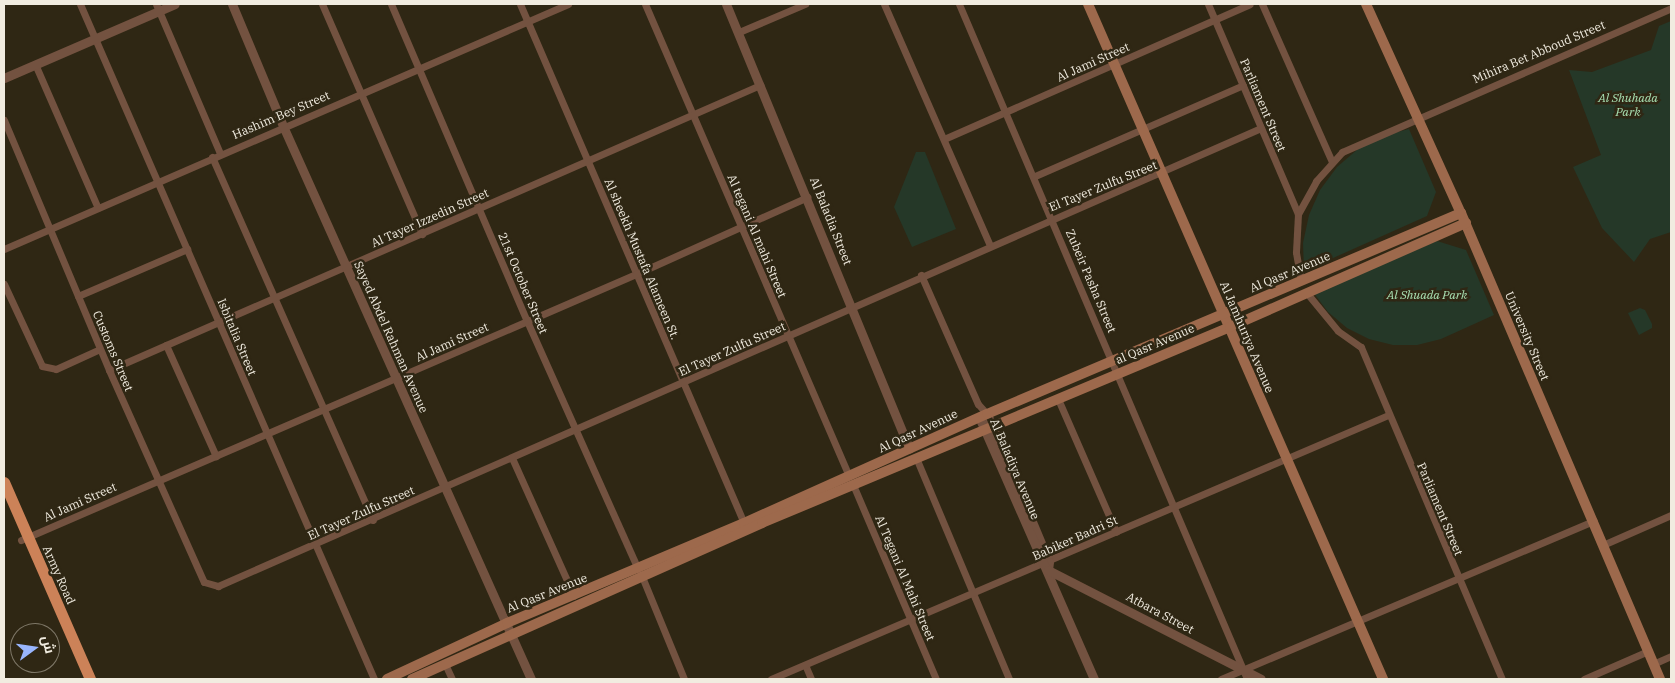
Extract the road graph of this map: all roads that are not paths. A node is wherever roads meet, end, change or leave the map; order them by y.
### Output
1 (80, 4) edge
2 (175, 4) edge
3 (232, 4) edge
4 (322, 4) edge
5 (392, 4) edge
6 (520, 4) edge
7 (568, 4) edge
8 (645, 4) edge
9 (726, 4) edge
10 (805, 4) edge
11 (884, 4) edge
12 (959, 4) edge
13 (1088, 4) edge
14 (1208, 4) edge
15 (1250, 4) edge
16 (1262, 4) edge
17 (1366, 4) edge
18 (157, 7) edge
19 (1671, 8) edge
20 (1215, 20) junction
21 (527, 22) junction
22 (738, 32) junction
23 (95, 38) junction
24 (1114, 63) junction
25 (35, 64) junction
26 (420, 70) junction
27 (4, 78) edge
28 (760, 85) junction
29 (1243, 85) junction
30 (361, 94) junction
31 (1007, 113) junction
32 (693, 114) junction
33 (1417, 117) junction
34 (4, 120) edge
35 (283, 126) junction
36 (1143, 128) junction
37 (1261, 128) junction
38 (944, 139) junction
39 (220, 153) junction
40 (212, 157) junction
41 (587, 161) junction
42 (1332, 162) junction
43 (1163, 174) junction
44 (1035, 176) junction
45 (158, 182) junction
46 (807, 196) junction
47 (98, 208) junction
48 (479, 209) junction
49 (1462, 213) junction
50 (1298, 214) junction
51 (1052, 219) junction
52 (1466, 223) junction
53 (741, 226) junction
54 (49, 230) junction
55 (422, 234) junction
56 (990, 245) junction
57 (4, 249) edge
58 (187, 249) junction
59 (347, 268) junction
60 (636, 274) junction
61 (922, 275) junction
62 (1301, 281) junction
63 (4, 284) edge
64 (1306, 292) junction
65 (78, 296) junction
66 (275, 297) junction
67 (852, 307) junction
68 (1224, 314) junction
69 (527, 321) junction
70 (219, 322) junction
71 (1230, 327) junction
72 (788, 336) junction
73 (166, 345) junction
74 (100, 349) junction
75 (1112, 360) junction
76 (109, 370) junction
77 (1118, 374) junction
78 (396, 379) junction
79 (683, 383) junction
80 (1058, 399) junction
81 (323, 410) junction
82 (1388, 414) junction
83 (983, 415) junction
84 (576, 429) junction
85 (988, 429) junction
86 (267, 434) junction
87 (909, 449) junction
88 (216, 456) junction
89 (512, 458) junction
90 (1286, 459) junction
91 (917, 460) junction
92 (849, 476) junction
93 (158, 480) junction
94 (4, 482) edge
95 (854, 487) junction
96 (445, 488) junction
97 (4, 500) edge
98 (1174, 507) junction
99 (1671, 515) edge
100 (373, 520) junction
101 (1594, 520) junction
102 (744, 524) junction
103 (1116, 532) junction
104 (24, 539) junction
105 (1605, 544) junction
106 (315, 545) junction
107 (1047, 566) junction
108 (638, 569) junction
109 (1457, 578) junction
110 (643, 579) junction
111 (210, 586) joint
112 (973, 594) junction
113 (574, 596) junction
114 (1356, 620) junction
115 (911, 621) junction
116 (506, 623) junction
117 (512, 634) junction
118 (1648, 651) junction
119 (1671, 656) edge
120 (445, 664) junction
121 (1654, 664) junction
122 (806, 666) junction
123 (1242, 670) junction
124 (82, 679) edge
125 (90, 679) edge
126 (374, 679) edge
127 (387, 679) edge
128 (412, 679) edge
129 (452, 679) edge
130 (531, 679) edge
131 (684, 679) edge
132 (771, 679) edge
133 (811, 679) edge
134 (936, 679) edge
135 (1009, 679) edge
136 (1094, 679) edge
137 (1221, 679) edge
138 (1246, 679) edge
139 (1261, 679) edge
140 (1383, 679) edge
141 (1502, 679) edge
142 (1584, 679) edge
143 (1660, 679) edge

1 - 23 street, Isbitalia Street
2 - 18 street
3 - 35 street, Sayed Abdel Rahman Avenue
4 - 30 street
5 - 26 street, 21st October Street
6 - 21 street, Al sheekh Mustafa Alameen St.
7 - 21 street, Hashim Bey Street
8 - 32 street, Al tegani Al mahi Street
9 - 22 street, Al Baladia Street
10 - 22 street
11 - 38 street
12 - 31 street, Zubeir Pasha Street
13 - 24 main road, Al Jamhuriya Avenue
14 - 20 street, Parliament Street
15 - 20 street, Al Jami Street
16 - 42 street
17 - 33 main road, University Street
18 - 23 street
18 - 39 street
19 - 33 street, Mihira Bet Abboud Street
20 - 24 street, Al Jami Street
20 - 29 street, Parliament Street
21 - 26 street, Hashim Bey Street
21 - 41 street, Al sheekh Mustafa Alameen St.
22 - 28 street, Al Baladia Street
23 - 25 street
23 - 45 street, Isbitalia Street
24 - 31 street, Al Jami Street
24 - 36 main road, Al Jamhuriya Avenue
25 - 27 street
25 - 47 street
26 - 30 street, Hashim Bey Street
26 - 48 street, 21st October Street
28 - 32 street, Al Tayer Izzedin Street
28 - 46 street, Al Baladia Street
29 - 36 street
29 - 37 street, Parliament Street
30 - 35 street, Hashim Bey Street
30 - 55 street
31 - 38 street, Al Jami Street
31 - 44 street, Zubeir Pasha Street
32 - 41 street, Al Tayer Izzedin Street
32 - 53 street, Al tegani Al mahi Street
33 - 42 street, Mihira Bet Abboud Street
33 - 49 main road, University Street
34 - 54 street, Customs Street
35 - 39 street, Hashim Bey Street
35 - 59 street, Sayed Abdel Rahman Avenue
36 - 43 main road, Al Jamhuriya Avenue
36 - 44 street
37 - 43 street, El Tayer Zulfu Street
37 - 50 street, Parliament Street
38 - 56 street
39 - 40 street, Hashim Bey Street
40 - 45 street, Hashim Bey Street
40 - 66 street
41 - 48 street, Al Tayer Izzedin Street
41 - 60 street, Al sheekh Mustafa Alameen St.
42 - 50 street, Mihira Bet Abboud Street
43 - 51 street, El Tayer Zulfu Street
43 - 68 main road, Al Jamhuriya Avenue
44 - 51 street, Zubeir Pasha Street
45 - 47 street, Hashim Bey Street
45 - 58 street, Isbitalia Street
46 - 53 street, Al Jami Street
46 - 67 street, Al Baladia Street
47 - 54 street, Hashim Bey Street
48 - 55 street, Al Tayer Izzedin Street
48 - 69 street, 21st October Street
49 - 52 main road, University Street
49 - 62 main road, Al Qasr Avenue
50 - 62 street
51 - 56 street, El Tayer Zulfu Street
51 - 75 street, Zubeir Pasha Street
52 - 64 main road, al Qasr Avenue
52 - 101 main road, University Street
53 - 60 street, Al Jami Street
53 - 72 street, Al tegani Al mahi Street
54 - 57 street, Hashim Bey Street
54 - 65 street, Customs Street
55 - 59 street, Al Tayer Izzedin Street
56 - 61 street, El Tayer Zulfu Street
58 - 65 street
58 - 70 street, Isbitalia Street
59 - 66 street, Al Tayer Izzedin Street
59 - 78 street, Sayed Abdel Rahman Avenue
60 - 69 street, Al Jami Street
60 - 79 street, Al sheekh Mustafa Alameen St.
61 - 67 street, El Tayer Zulfu Street
61 - 83 street, Al Baladiya Avenue
62 - 68 main road, Al Qasr Avenue
63 - 74 street
64 - 71 main road, al Qasr Avenue
64 - 82 street, Parliament Street
65 - 74 street, Customs Street
66 - 70 street, Al Tayer Izzedin Street
66 - 81 street
67 - 72 street, El Tayer Zulfu Street
67 - 87 street, Al Baladia Street
68 - 71 main road, Al Jamhuriya Avenue
68 - 75 main road, Al Qasr Avenue
69 - 78 street, Al Jami Street
69 - 84 street, 21st October Street
70 - 73 street, Al Tayer Izzedin Street
70 - 86 street, Isbitalia Street
71 - 77 main road, al Qasr Avenue
71 - 90 main road, Al Jamhuriya Avenue
72 - 79 street, El Tayer Zulfu Street
72 - 92 street, Al tegani Al mahi Street
73 - 76 street, Al Tayer Izzedin Street
73 - 88 street
74 - 76 street, Customs Street
75 - 77 street, Zubeir Pasha Street
75 - 83 main road, Al Qasr Avenue
76 - 93 street, Customs Street
77 - 80 main road, al Qasr Avenue
77 - 98 street, Zubeir Pasha Street
78 - 81 street, Al Jami Street
78 - 96 street, Sayed Abdel Rahman Avenue
79 - 84 street, El Tayer Zulfu Street
79 - 102 street, Al sheekh Mustafa Alameen St.
80 - 85 main road, al Qasr Avenue
80 - 103 street
81 - 86 street, Al Jami Street
81 - 100 street
82 - 90 street, Babiker Badri St
82 - 109 street, Parliament Street
83 - 85 street, Al Baladiya Avenue
83 - 87 main road, Al Qasr Avenue
84 - 89 street, El Tayer Zulfu Street
84 - 108 street, 21st October Street
85 - 91 main road, al Qasr Avenue
85 - 107 street, Al Baladiya Avenue
86 - 88 street, Al Jami Street
86 - 106 street, Isbitalia Street
87 - 92 main road, Al Qasr Avenue
88 - 93 street, Al Jami Street
89 - 96 street, El Tayer Zulfu Street
89 - 113 street
90 - 98 street, Babiker Badri St
90 - 114 main road, Al Jamhuriya Avenue
91 - 95 main road, al Qasr Avenue
91 - 112 street
92 - 102 main road, Al Qasr Avenue
93 - 104 street, Al Jami Street
93 - 111 street, Customs Street
94 - 104 highway, Army Road
95 - 110 main road, Al Qasr Avenue
95 - 115 street, Al Tegani Al Mahi Street
96 - 100 street, El Tayer Zulfu Street
96 - 116 street, Sayed Abdel Rahman Avenue
97 - 104 highway, Army Road
98 - 103 street, Babiker Badri St
98 - 123 street, Zubeir Pasha Street
99 - 105 street
100 - 106 street, El Tayer Zulfu Street
101 - 105 main road, University Street
101 - 109 street
102 - 108 main road, Al Qasr Avenue
103 - 107 street, Babiker Badri St
104 - 124 highway, Army Road
104 - 125 highway, Army Road
105 - 118 main road, University Street
106 - 111 street, El Tayer Zulfu Street
106 - 126 street, Isbitalia Street
107 - 112 street, Babiker Badri St
107 - 123 street, Atbara Street
107 - 136 street, Al Baladiya Avenue
108 - 113 main road, Al Qasr Avenue
109 - 114 street
109 - 141 street, Parliament Street
110 - 117 main road, Al Qasr Avenue
110 - 131 street
112 - 115 street, Babiker Badri St
112 - 135 street
113 - 116 main road, Al Qasr Avenue
114 - 123 street
114 - 140 main road, Al Jamhuriya Avenue
115 - 122 street, Babiker Badri St
115 - 134 street, Al Tegani Al Mahi Street
116 - 117 street, Sayed Abdel Rahman Avenue
116 - 127 main road, Al Qasr Avenue
117 - 120 main road, Al Qasr Avenue
117 - 130 street, Sayed Abdel Rahman Avenue
118 - 121 main road, University Street
118 - 142 street
119 - 121 street
120 - 128 main road, Al Qasr Avenue
120 - 129 street
121 - 143 main road, University Street
122 - 132 street, Babiker Badri St
122 - 133 street
123 - 137 street
123 - 138 street, Zubeir Pasha Street
123 - 139 street, Atbara Street

